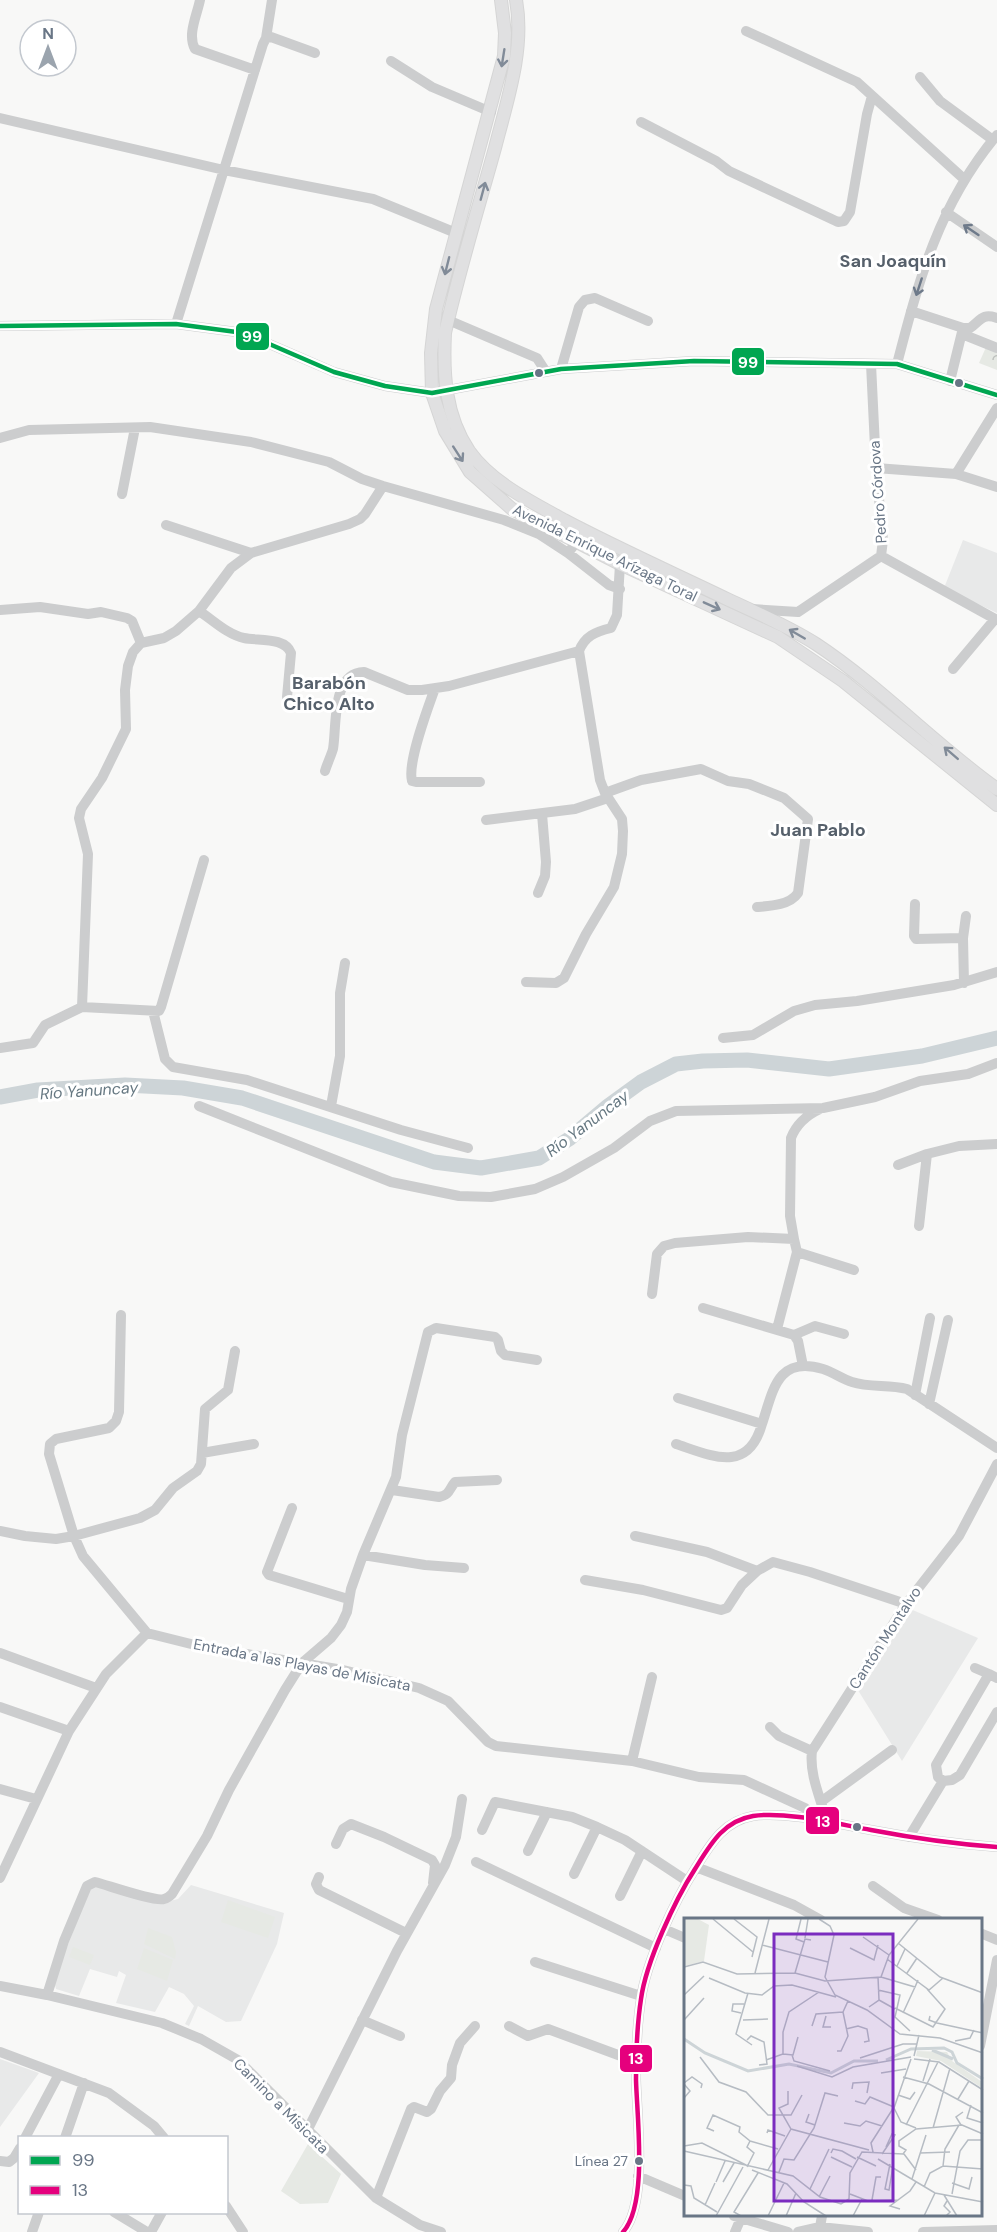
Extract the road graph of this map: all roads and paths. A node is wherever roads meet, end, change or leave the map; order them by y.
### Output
1 (200, 0) edge
2 (272, 0) edge
3 (501, 0) edge
4 (518, 4) edge
5 (746, 31) dead end
6 (266, 38) junction
7 (315, 53) dead end
8 (392, 62) dead end
9 (255, 70) junction
10 (920, 77) dead end
11 (872, 96) junction
12 (491, 112) junction
13 (0, 118) edge
14 (641, 122) dead end
15 (995, 137) edge
16 (224, 170) junction
17 (964, 179) junction
18 (946, 212) junction
19 (456, 233) junction
20 (997, 247) edge
21 (911, 311) junction
22 (997, 318) edge
23 (448, 320) junction
24 (648, 321) dead end
25 (176, 324) junction
26 (0, 326) edge
27 (963, 331) junction
28 (997, 348) edge
29 (871, 364) junction
30 (897, 364) junction
31 (561, 369) junction
32 (546, 372) junction
33 (950, 381) junction
34 (446, 392) junction
35 (432, 393) junction
36 (997, 395) edge
37 (997, 408) edge
38 (135, 428) junction
39 (0, 438) edge
40 (876, 468) junction
41 (956, 474) junction
42 (383, 486) junction
43 (997, 487) edge
44 (122, 494) dead end
45 (166, 525) dead end
46 (585, 531) junction
47 (577, 543) junction
48 (251, 553) junction
49 (568, 553) junction
50 (880, 556) junction
51 (620, 564) junction
52 (620, 589) junction
53 (748, 608) junction
54 (0, 610) edge
55 (199, 611) junction
56 (996, 620) edge
57 (141, 643) junction
58 (579, 651) junction
59 (953, 669) dead end
60 (435, 688) junction
61 (287, 697) dead end
62 (325, 771) dead end
63 (480, 782) dead end
64 (997, 789) edge
65 (607, 795) junction
66 (997, 805) edge
67 (542, 814) junction
68 (486, 820) dead end
69 (204, 860) dead end
70 (538, 893) dead end
71 (915, 904) dead end
72 (757, 907) dead end
73 (966, 916) dead end
74 (963, 938) junction
75 (345, 963) dead end
76 (997, 972) edge
77 (526, 982) dead end
78 (964, 983) junction
79 (82, 1007) junction
80 (153, 1011) junction
81 (723, 1038) dead end
82 (0, 1048) edge
83 (997, 1063) edge
84 (199, 1106) dead end
85 (331, 1106) junction
86 (823, 1108) junction
87 (997, 1144) edge
88 (468, 1148) dead end
89 (927, 1154) junction
90 (898, 1165) dead end
91 (919, 1226) dead end
92 (794, 1239) junction
93 (797, 1252) junction
94 (854, 1270) dead end
95 (652, 1294) dead end
96 (703, 1308) dead end
97 (121, 1315) dead end
98 (930, 1318) dead end
99 (950, 1321) dead end
100 (777, 1329) junction
101 (844, 1334) dead end
102 (794, 1335) junction
103 (236, 1351) dead end
104 (537, 1360) dead end
105 (803, 1366) junction
106 (915, 1395) junction
107 (678, 1398) dead end
108 (932, 1406) junction
109 (762, 1424) junction
110 (254, 1444) dead end
111 (676, 1444) dead end
112 (997, 1448) edge
113 (202, 1453) junction
114 (997, 1464) edge
115 (497, 1480) dead end
116 (392, 1490) junction
117 (292, 1508) dead end
118 (0, 1531) edge
119 (74, 1536) junction
120 (635, 1536) dead end
121 (363, 1555) junction
122 (464, 1568) dead end
123 (757, 1571) junction
124 (585, 1580) dead end
125 (348, 1599) junction
126 (906, 1604) junction
127 (147, 1633) junction
128 (0, 1653) edge
129 (302, 1663) junction
130 (975, 1668) dead end
131 (993, 1676) edge
132 (652, 1677) dead end
133 (96, 1688) junction
134 (0, 1707) edge
135 (997, 1712) edge
136 (770, 1727) dead end
137 (69, 1731) junction
138 (892, 1750) dead end
139 (812, 1751) junction
140 (632, 1761) junction
141 (943, 1781) junction
142 (0, 1789) edge
143 (36, 1799) junction
144 (462, 1800) dead end
145 (822, 1801) junction
146 (547, 1812) junction
147 (823, 1822) junction
148 (597, 1827) junction
149 (482, 1830) dead end
150 (909, 1837) junction
151 (336, 1844) dead end
152 (997, 1847) edge
153 (528, 1851) dead end
154 (642, 1851) junction
155 (476, 1862) dead end
156 (696, 1868) junction
157 (574, 1874) dead end
158 (319, 1877) dead end
159 (0, 1878) edge
160 (687, 1881) junction
161 (873, 1886) dead end
162 (433, 1887) junction
163 (620, 1896) dead end
164 (817, 1918) edge
165 (933, 1918) edge
166 (664, 1929) junction
167 (406, 1933) junction
168 (982, 1933) edge
169 (684, 1938) edge
170 (997, 1940) edge
171 (656, 1948) junction
172 (997, 1960) edge
173 (535, 1962) dead end
174 (0, 1986) edge
175 (47, 1995) junction
176 (641, 1996) junction
177 (362, 2020) junction
178 (475, 2026) dead end
179 (509, 2026) dead end
180 (400, 2036) dead end
181 (982, 2041) edge
182 (0, 2052) edge
183 (637, 2062) junction
184 (59, 2074) junction
185 (84, 2083) junction
186 (308, 2132) junction
187 (26, 2136) edge
188 (66, 2136) edge
189 (162, 2136) edge
190 (18, 2151) edge
191 (0, 2161) edge
192 (638, 2176) junction
193 (684, 2196) edge
194 (376, 2198) junction
195 (228, 2209) edge
196 (38, 2214) edge
197 (118, 2214) edge
198 (161, 2214) edge
199 (737, 2217) edge
200 (822, 2217) edge
201 (820, 2227) junction
202 (997, 2230) edge
203 (32, 2232) edge
204 (149, 2232) edge
205 (243, 2232) edge
206 (441, 2232) edge
207 (623, 2232) edge
208 (735, 2232) edge
209 (788, 2232) edge
210 (798, 2232) edge
211 (868, 2232) edge
212 (923, 2232) edge

1 - 9 street
2 - 6 street
3 -> 12 main road, Avenida Enrique Arízaga Toral
23 -> 4 main road, Avenida Enrique Arízaga Toral
5 - 11 street
6 - 7 street
6 - 9 street
8 - 12 street
9 - 16 street
10 - 15 street
11 - 14 street
11 - 17 street
12 - 19 main road, Avenida Enrique Arízaga Toral
13 - 16 street
15 - 17 street
16 - 19 street
16 - 25 street
17 - 18 street
20 -> 18 street
18 -> 21 street
19 -> 35 main road, Avenida Enrique Arízaga Toral
21 - 27 street
21 - 30 street
22 - 27 street
23 - 32 street
23 - 34 main road, Avenida Enrique Arízaga Toral
24 - 31 street
25 - 26 street
25 - 35 street
27 - 28 street
27 - 33 street
29 - 30 street
29 - 31 street
29 - 40 street, Pedro Córdova
30 - 33 street
31 - 32 street
32 - 34 street
33 - 36 street
34 - 35 street
34 - 46 main road, Avenida Enrique Arízaga Toral
35 -> 47 main road, Avenida Enrique Arízaga Toral
37 - 41 street
38 - 39 street
38 - 42 street
38 - 44 street
40 - 41 street
40 - 50 street, Pedro Córdova
41 - 43 street
42 - 48 street
42 - 49 street
45 - 48 street
46 - 47 street
46 - 53 main road, Avenida Enrique Arízaga Toral
47 - 49 street
47 - 51 main road, Avenida Enrique Arízaga Toral
48 - 55 street
49 - 52 street
50 - 53 street, Pedro Córdova
50 - 56 street
51 - 52 street
51 -> 66 main road, Avenida Enrique Arízaga Toral
52 - 58 street
64 -> 53 main road, Avenida Enrique Arízaga Toral
54 - 57 street
55 - 57 street
55 - 61 street
56 - 59 street
57 - 79 street
58 - 60 street
58 - 65 street
60 - 62 street
60 - 63 street
65 - 67 street
65 - 72 street
65 - 77 street
67 - 68 street
67 - 70 street
69 - 80 street
71 - 74 street
73 - 74 street
74 - 78 street
75 - 85 street
76 - 78 street
78 - 81 street
79 - 80 street
79 - 82 street
80 - 85 street
83 - 86 street
84 - 86 street
85 - 88 street
86 - 92 street
87 - 89 street
89 - 90 street
89 - 91 street
92 - 93 street
92 - 95 street
93 - 94 street
93 - 100 street
96 - 100 street
97 - 119 street
98 - 106 street
99 - 108 street
100 - 102 street
101 - 102 street
102 - 105 street
103 - 113 street
104 - 116 street
105 - 106 street
105 - 109 street
106 - 108 street
107 - 109 street
108 - 112 street
109 - 111 street
110 - 113 street
113 - 119 street
114 - 126 street, Cantón Montalvo
115 - 116 street
116 - 121 street
117 - 125 street
118 - 119 street
119 - 127 street
120 - 123 street
121 - 122 street
121 - 125 street
123 - 124 street
123 - 126 street
125 - 129 street
126 - 139 street, Cantón Montalvo
127 - 129 street, Entrada a las Playas de Misicata
127 - 133 street
128 - 133 street
129 - 140 street, Entrada a las Playas de Misicata
129 - 175 street
130 - 131 street
131 - 141 street
132 - 140 street
133 - 137 street
134 - 137 street
135 - 141 street
136 - 139 street
137 - 143 street
138 - 145 street
139 - 145 street
140 - 147 street, Entrada a las Playas de Misicata
141 - 150 street
142 - 143 street
143 - 159 street
144 - 162 street
145 - 147 street
146 - 148 street
146 - 149 street
146 - 153 street
147 - 150 street
147 - 156 street
148 - 154 street
148 - 157 street
150 - 152 street
151 - 162 street
154 - 160 street
154 - 163 street
155 - 171 street
156 - 160 street
156 - 164 street
158 - 167 street
160 - 166 street
161 - 165 street
162 - 167 street
166 - 169 street
166 - 171 street
167 - 177 street
168 - 170 street
171 - 176 street
172 - 181 street
173 - 176 street
174 - 175 street, Camino a Misicata
175 - 186 street, Camino a Misicata
176 - 183 street
177 - 180 street
177 - 186 street
178 - 194 street
179 - 183 street
182 - 184 street
183 - 192 street
184 - 185 street
184 - 187 street
185 - 188 street
185 - 189 street
186 - 194 street, Camino a Misicata
190 - 191 street
192 - 193 street
192 - 207 street
194 - 206 street, Camino a Misicata
195 - 205 street
196 - 203 street
197 - 204 street
198 - 204 street
199 - 208 street
199 - 209 street
200 - 201 street
201 - 210 street
201 - 211 street
202 - 212 street

